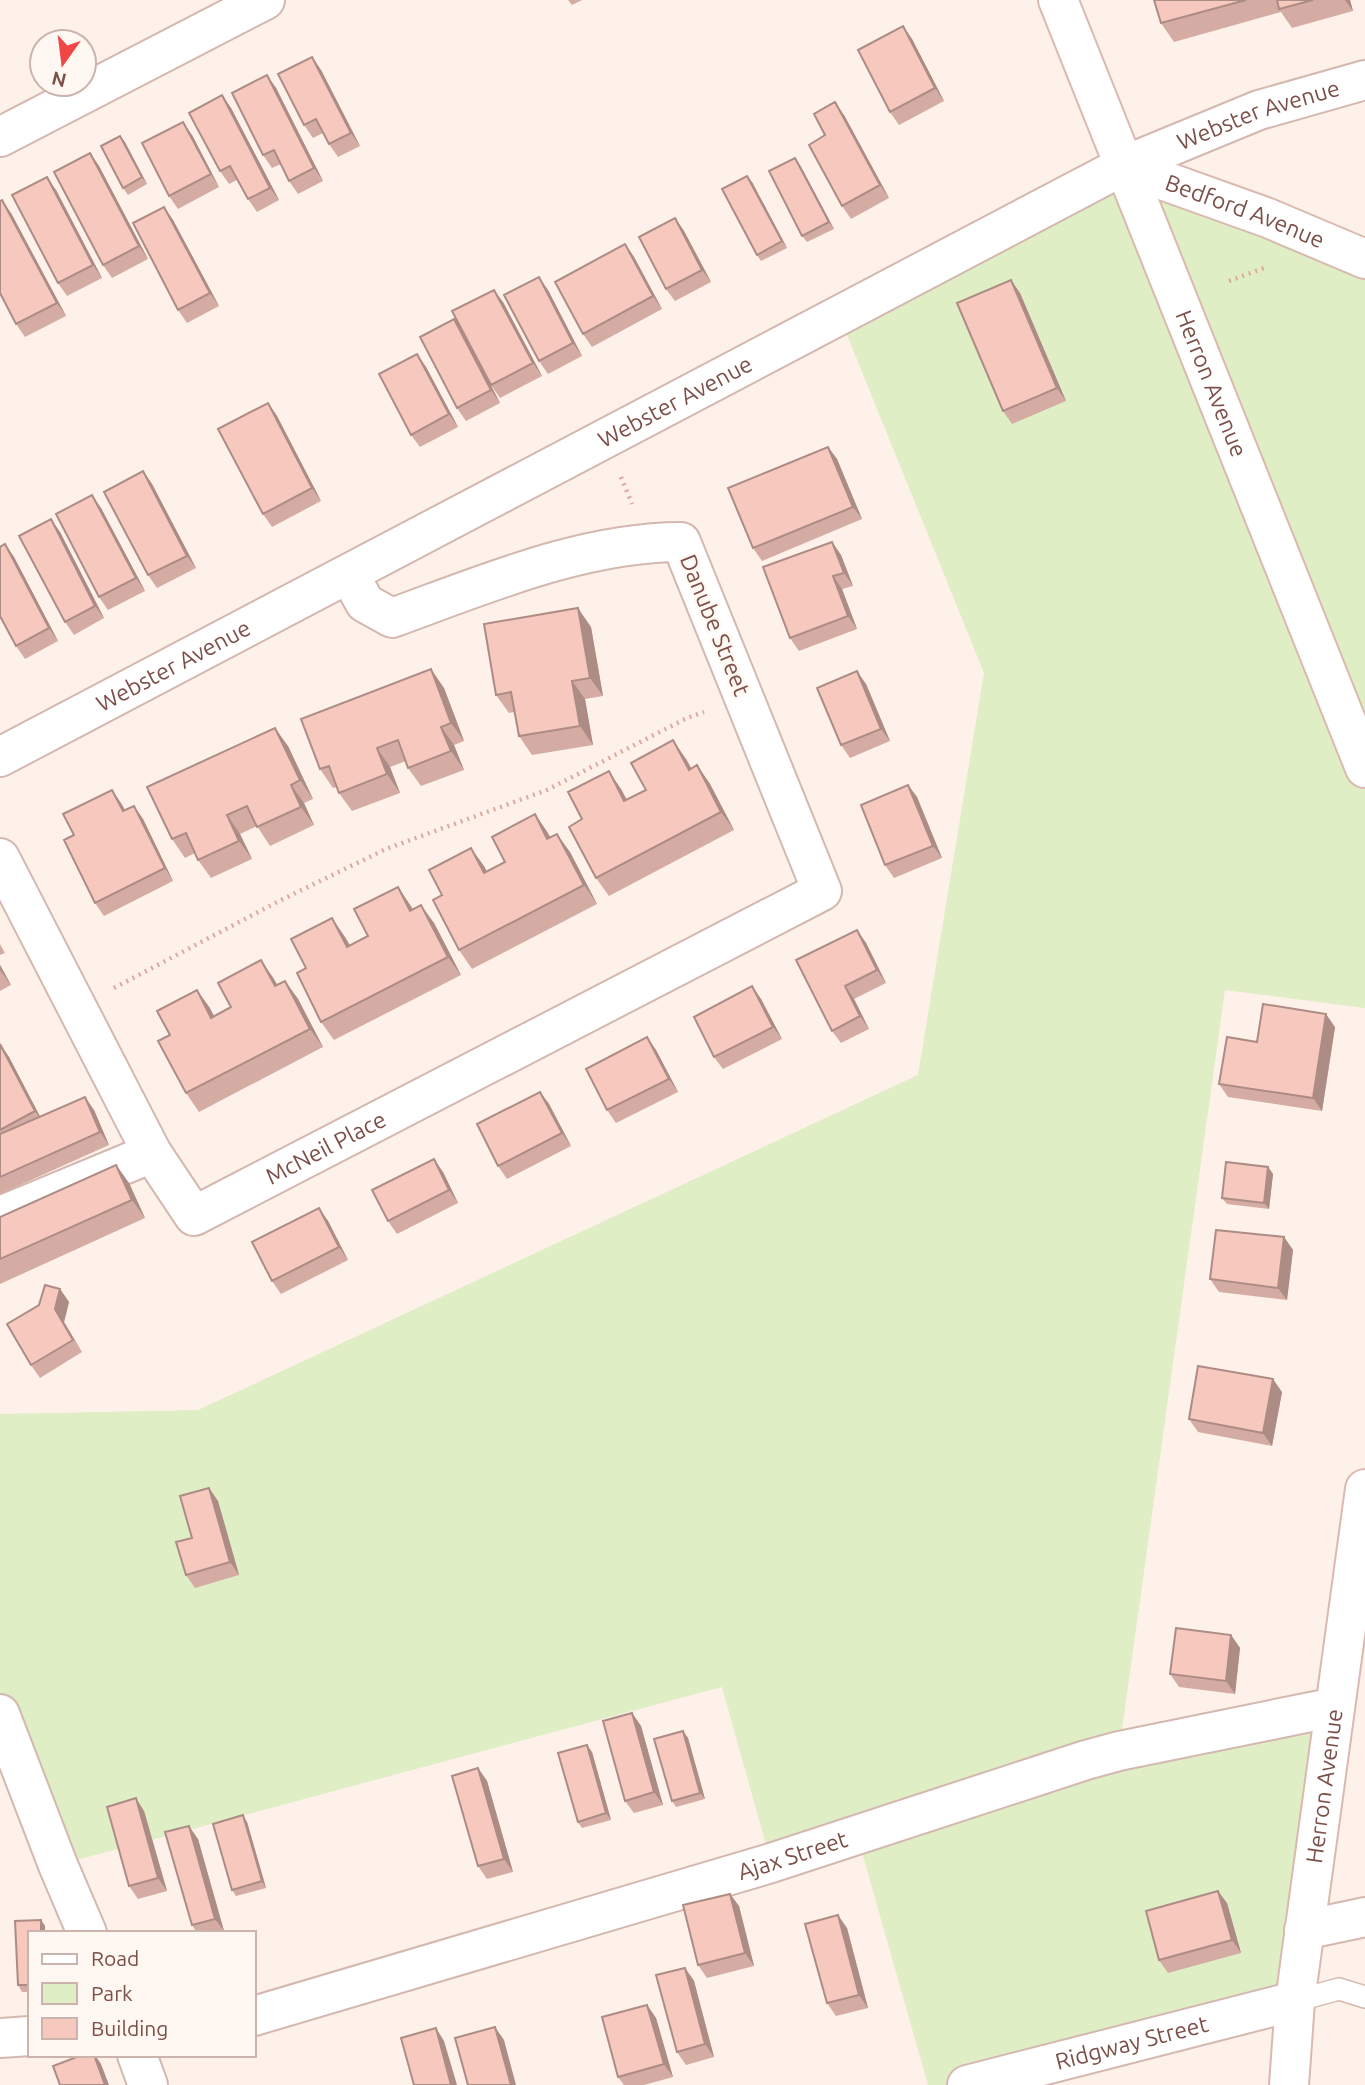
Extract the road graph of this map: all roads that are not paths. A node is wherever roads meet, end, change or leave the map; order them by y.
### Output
1 (265, 0) edge
2 (1058, 0) edge
3 (1365, 80) edge
4 (0, 138) edge
5 (1123, 166) junction
6 (1365, 260) edge
7 (349, 574) junction
8 (0, 757) edge
9 (1365, 768) edge
10 (0, 858) edge
11 (822, 891) joint
12 (152, 1153) junction
13 (0, 1216) edge
14 (1365, 1489) edge
15 (1335, 1707) junction
16 (0, 1714) edge
17 (1365, 1917) edge
18 (1304, 1930) junction
19 (85, 1931) edge
20 (1365, 1997) edge
21 (1295, 2001) junction
22 (256, 2015) edge
23 (28, 2036) edge
24 (0, 2038) edge
25 (138, 2057) edge
26 (148, 2085) edge
27 (967, 2085) edge
28 (1289, 2085) edge

1 - 4 street
2 - 5 street, Herron Avenue
3 - 5 street, Webster Avenue
5 - 6 street, Bedford Avenue
5 - 7 street, Webster Avenue
5 - 9 street, Herron Avenue
7 - 8 street, Webster Avenue
7 - 11 street, Danube Street
10 - 12 street, McNeil Place
11 - 12 street, McNeil Place
12 - 13 street
14 - 15 street, Herron Avenue
15 - 18 street, Herron Avenue
15 - 22 street, Ajax Street
16 - 19 street
17 - 18 street
18 - 21 street, Herron Avenue
20 - 21 lane
21 - 27 street, Ridgway Street
21 - 28 street, Herron Avenue
23 - 24 street
25 - 26 street

